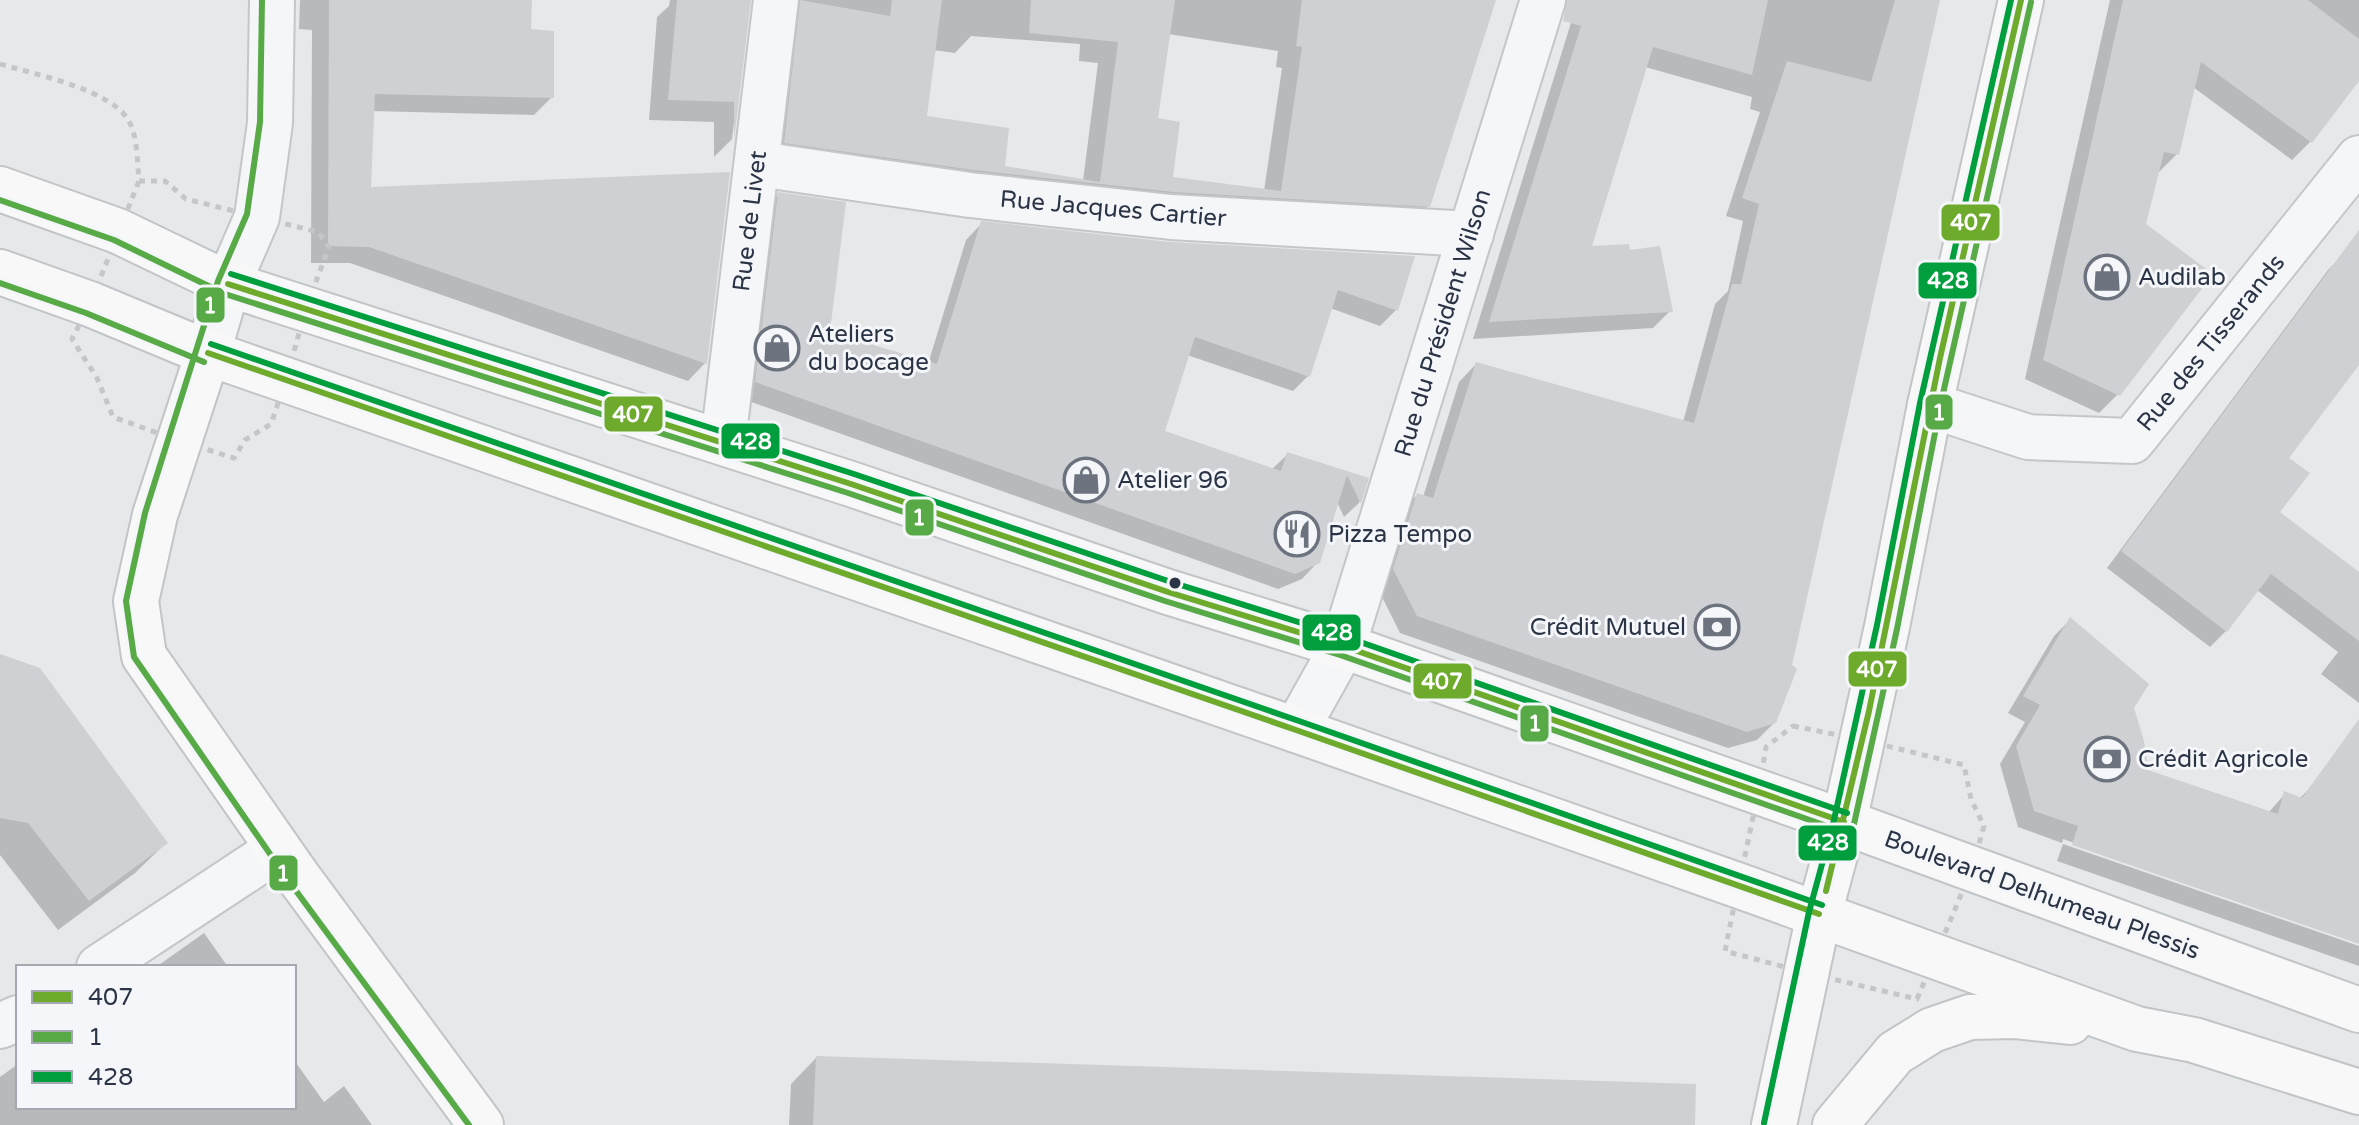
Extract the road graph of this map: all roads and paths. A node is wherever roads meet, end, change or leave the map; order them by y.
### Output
1 (272, 0) edge
2 (776, 0) edge
3 (1543, 0) edge
4 (2021, 0) edge
5 (0, 64) edge
6 (758, 164) junction
7 (2354, 174) edge
8 (139, 181) dead end
9 (0, 189) edge
10 (1471, 234) junction
11 (0, 272) edge
12 (228, 284) junction
13 (208, 353) junction
14 (1930, 405) junction
15 (723, 442) junction
16 (1343, 646) junction
17 (1296, 730) junction
18 (1844, 822) junction
19 (278, 849) junction
20 (1819, 914) junction
21 (102, 965) edge
22 (2359, 1010) edge
23 (2137, 1029) junction
24 (2359, 1092) edge
25 (481, 1125) edge
26 (1774, 1125) edge
27 (1835, 1125) edge

1 - 12 street
2 - 6 street, Rue de Livet
3 - 10 street, Rue du Président Wilson
4 - 14 main road
5 - 8 path
6 - 10 street, Rue Jacques Cartier
6 - 15 street, Rue de Livet
7 - 14 street, Rue des Tisserands
9 - 12 main road, Boulevard Delhumeau Plessis
10 - 16 street, Rue du Président Wilson
11 - 13 main road
12 - 13 street
12 - 15 main road, Boulevard Delhumeau Plessis
13 - 17 main road
13 - 19 main road
14 - 18 main road
15 - 16 main road, Boulevard Delhumeau Plessis
16 - 17 street, Rue du Président Wilson
16 - 18 main road, Boulevard Delhumeau Plessis
17 - 20 main road
18 - 20 main road
18 - 22 main road, Boulevard Delhumeau Plessis
19 - 21 street
19 - 25 main road
20 - 23 main road
20 - 26 main road
23 - 24 main road
23 - 27 main road

